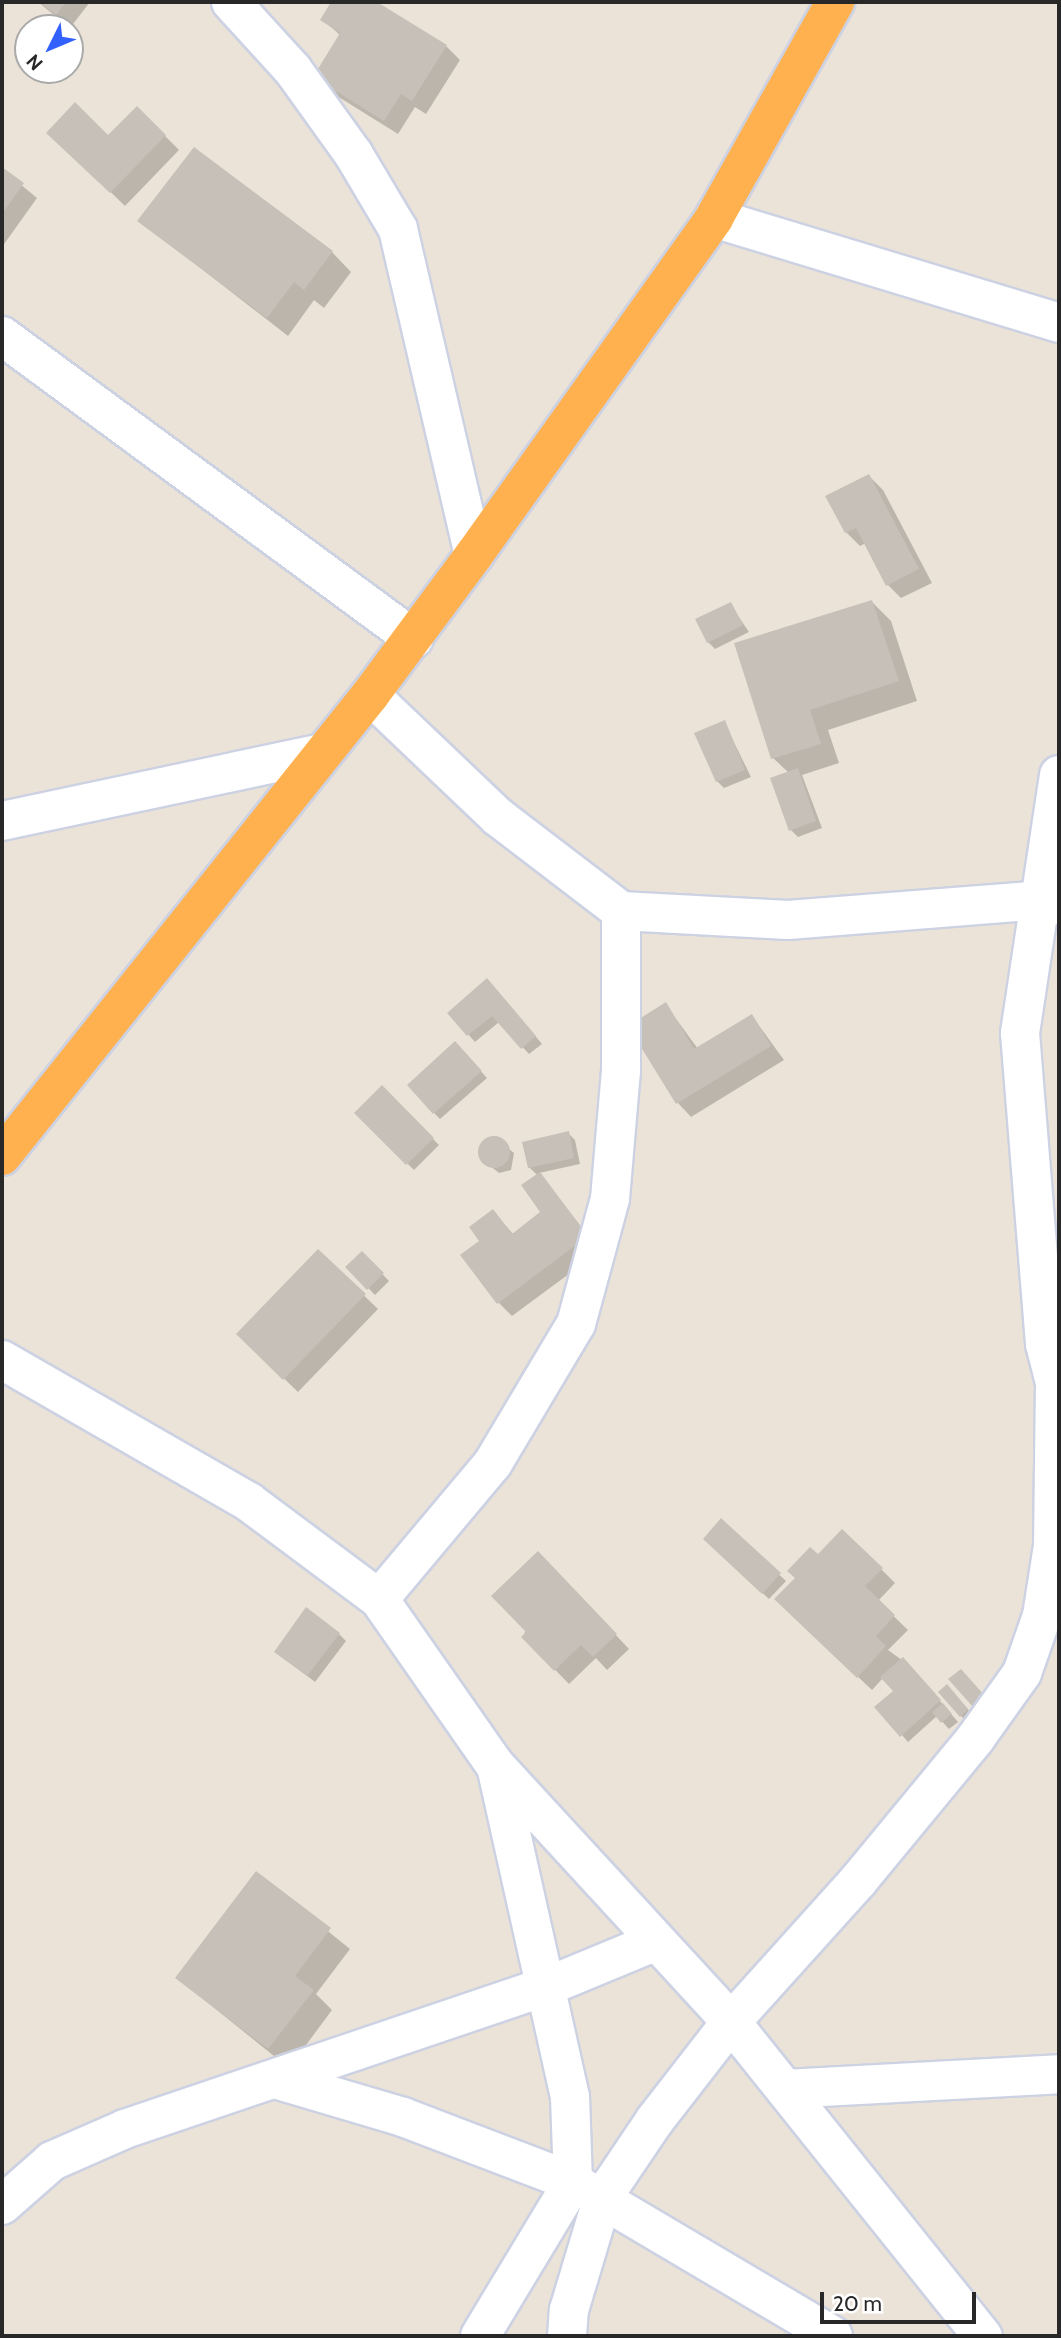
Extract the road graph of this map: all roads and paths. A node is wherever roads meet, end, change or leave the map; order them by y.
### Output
1 (231, 2) edge
2 (835, 2) edge
3 (714, 218) junction
4 (1059, 323) edge
5 (2, 336) edge
6 (474, 555) junction
7 (414, 639) junction
8 (370, 695) junction
9 (322, 754) junction
10 (1059, 775) edge
11 (2, 821) edge
12 (1050, 902) edge
13 (621, 911) junction
14 (2, 1156) edge
15 (2, 1360) edge
16 (1057, 1394) edge
17 (379, 1599) junction
18 (495, 1765) junction
19 (653, 1942) junction
20 (548, 1986) junction
21 (732, 2022) junction
22 (1059, 2074) edge
23 (278, 2080) junction
24 (785, 2089) junction
25 (588, 2190) junction
26 (2, 2205) edge
27 (480, 2336) edge
28 (567, 2336) edge
29 (833, 2336) edge
30 (983, 2336) edge

1 - 6 street
2 - 3 highway
3 - 4 street
3 - 6 highway
5 - 7 street
6 - 7 highway
7 - 8 highway
8 - 9 highway
8 - 13 street
9 - 11 street
9 - 14 highway
10 - 12 street
12 - 13 street
12 - 16 street
13 - 17 street
15 - 17 street
16 - 21 street
17 - 18 street
18 - 19 street
18 - 20 street
19 - 20 street
19 - 21 street
20 - 23 street
20 - 25 street
21 - 24 street
21 - 25 street
22 - 24 street
23 - 25 street
23 - 26 street
24 - 30 street
25 - 27 street
25 - 28 street
25 - 29 street

